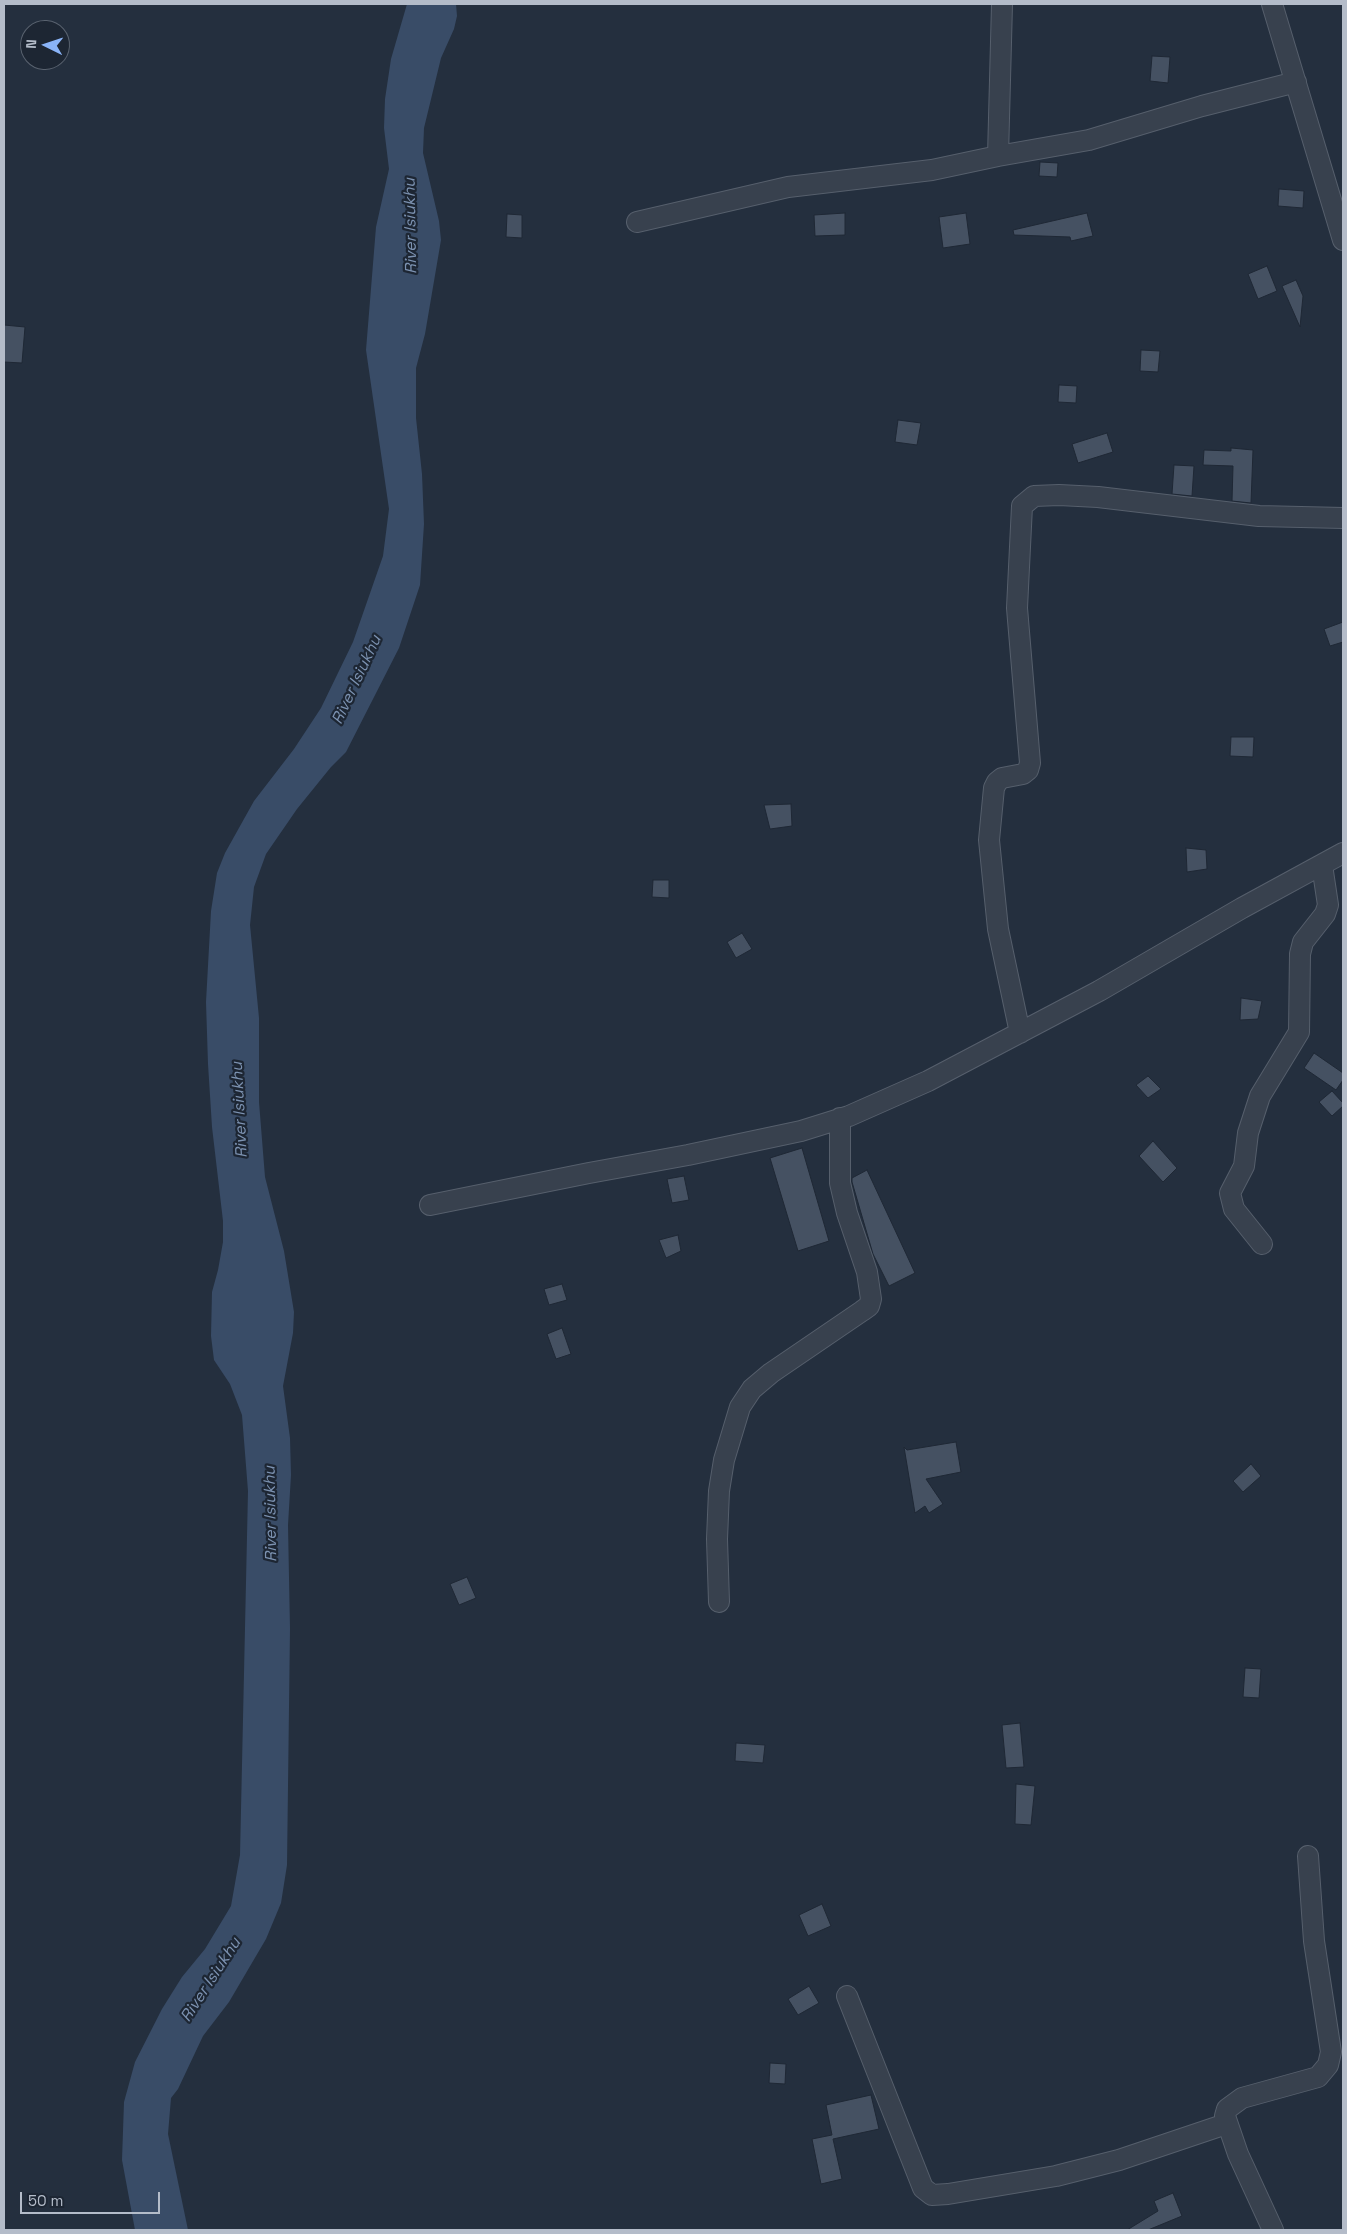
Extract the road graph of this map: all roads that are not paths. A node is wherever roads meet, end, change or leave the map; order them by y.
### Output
1 (1002, 4) edge
2 (1272, 4) edge
3 (1296, 82) junction
4 (998, 156) junction
5 (637, 222) dead end
6 (1343, 240) edge
7 (1343, 518) edge
8 (1343, 853) edge
9 (1322, 865) junction
10 (1020, 1033) junction
11 (840, 1118) junction
12 (430, 1205) dead end
13 (1262, 1244) dead end
14 (719, 1602) dead end
15 (1308, 1856) dead end
16 (847, 1996) dead end
17 (1226, 2124) junction
18 (1273, 2230) edge

1 - 4 street
2 - 3 street
3 - 4 street
3 - 6 street
4 - 5 street
7 - 10 street
8 - 9 street
9 - 10 street
9 - 13 street
10 - 11 street
11 - 12 street
11 - 14 street
15 - 17 street
16 - 17 street
17 - 18 street

